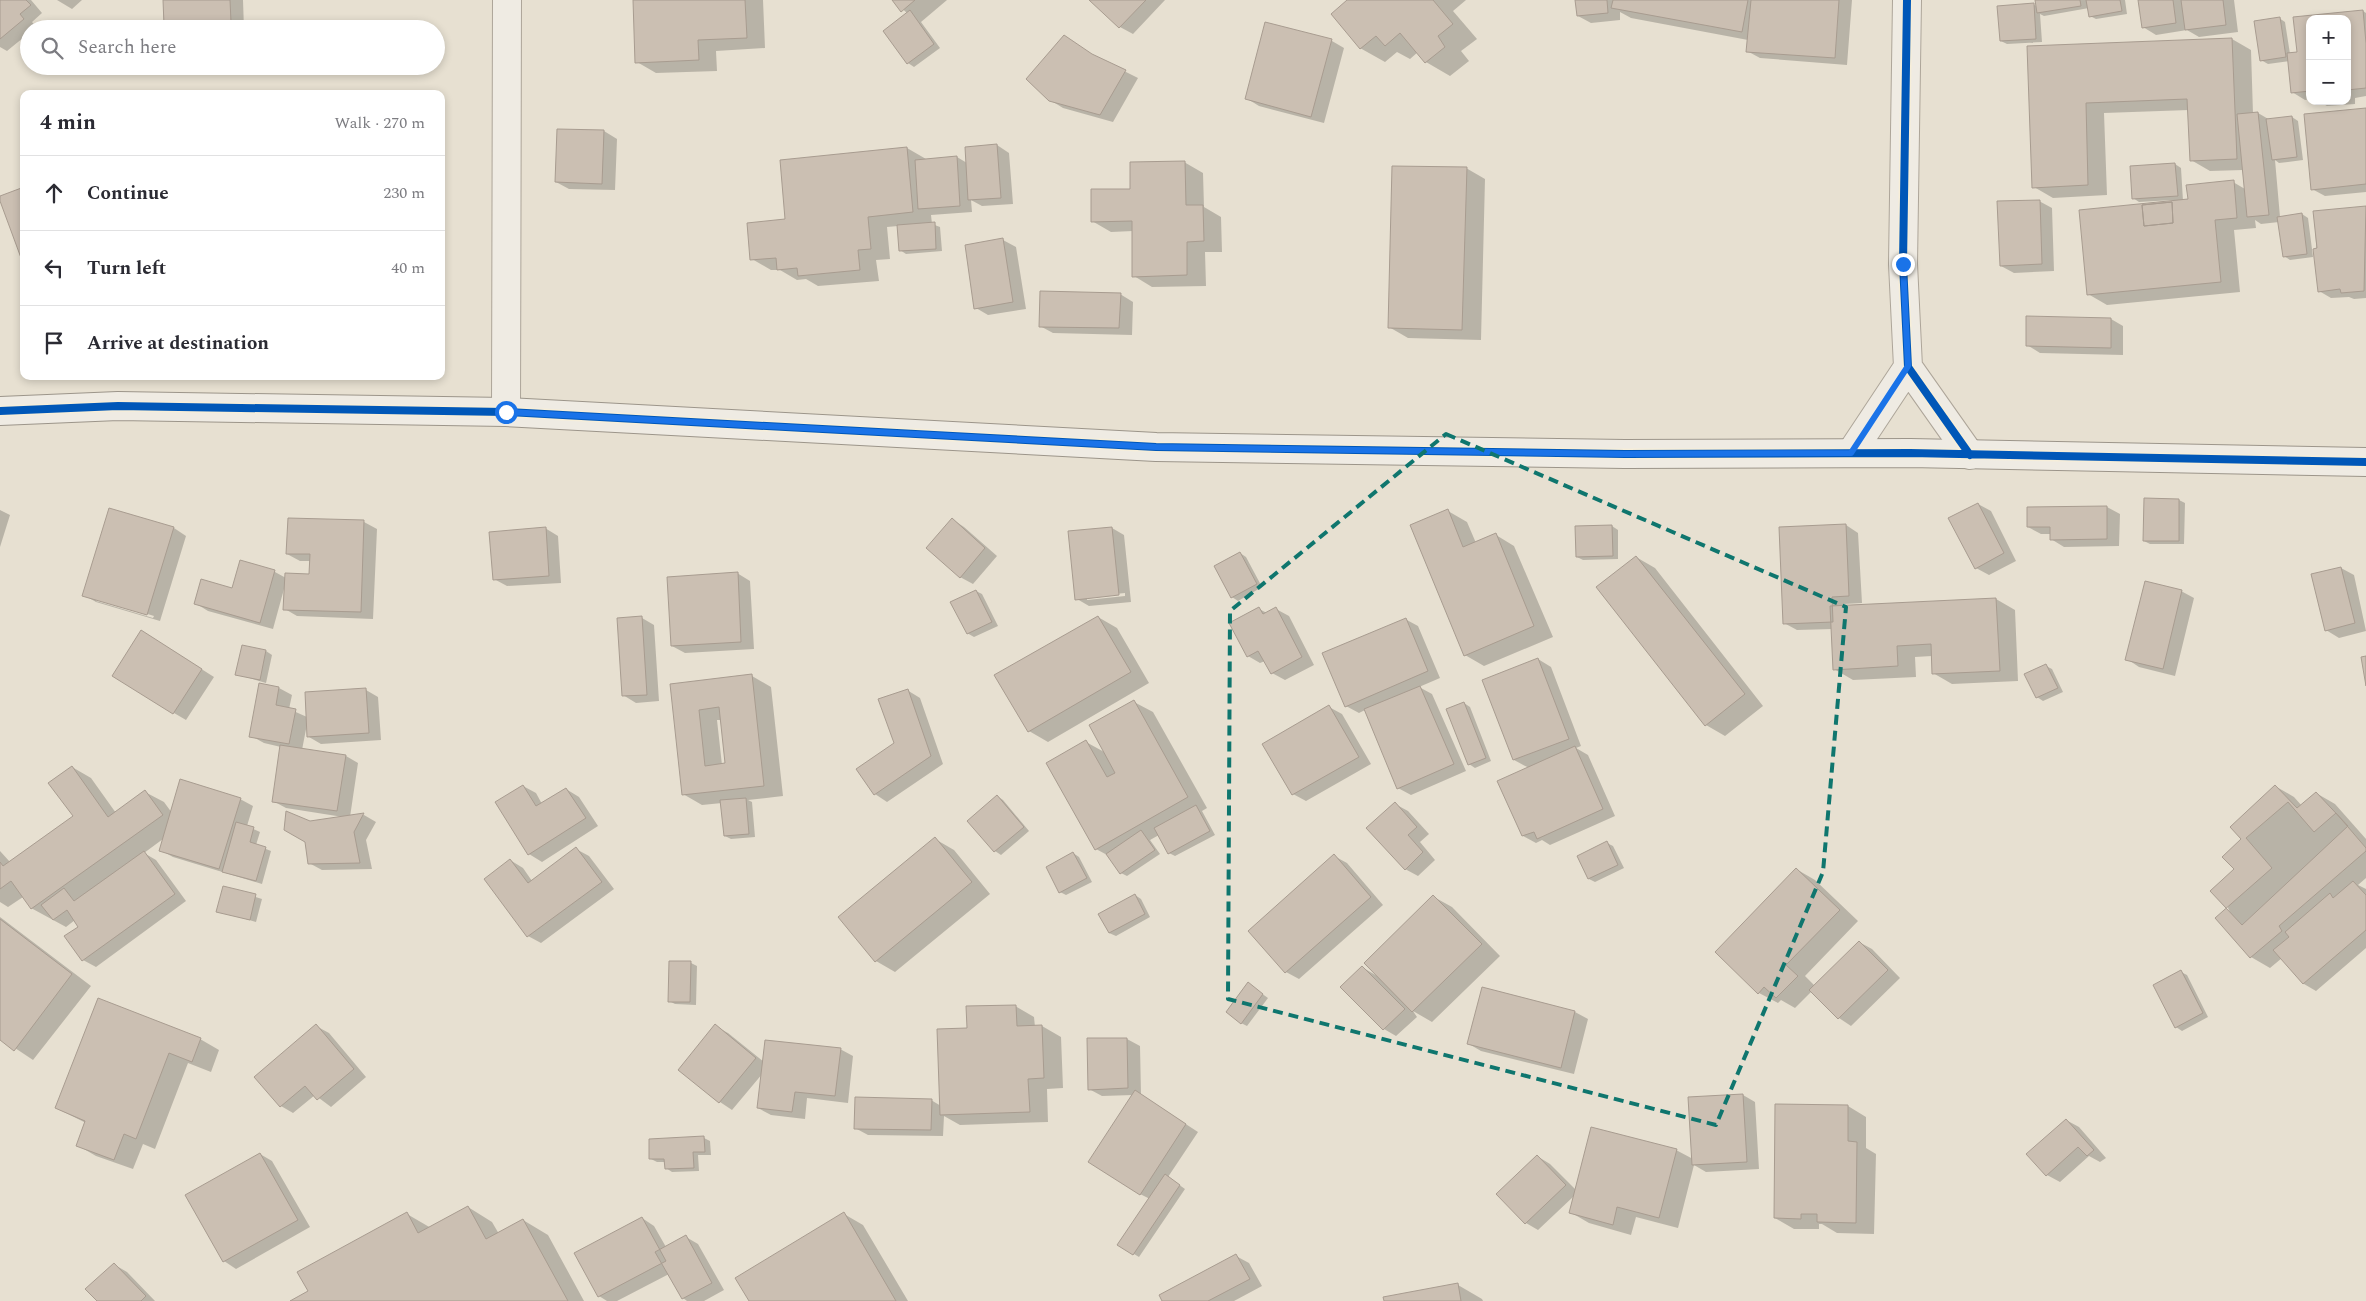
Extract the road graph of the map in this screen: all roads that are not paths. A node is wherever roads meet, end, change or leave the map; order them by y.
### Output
1 (508, 0) edge
2 (1907, 0) edge
3 (1908, 366) junction
4 (0, 411) edge
5 (506, 412) junction
6 (1851, 453) junction
7 (1970, 455) junction
8 (2366, 462) edge

1 - 5 street
2 - 3 street
3 - 6 street
3 - 7 street
4 - 5 street
5 - 6 street
6 - 7 street
7 - 8 street

